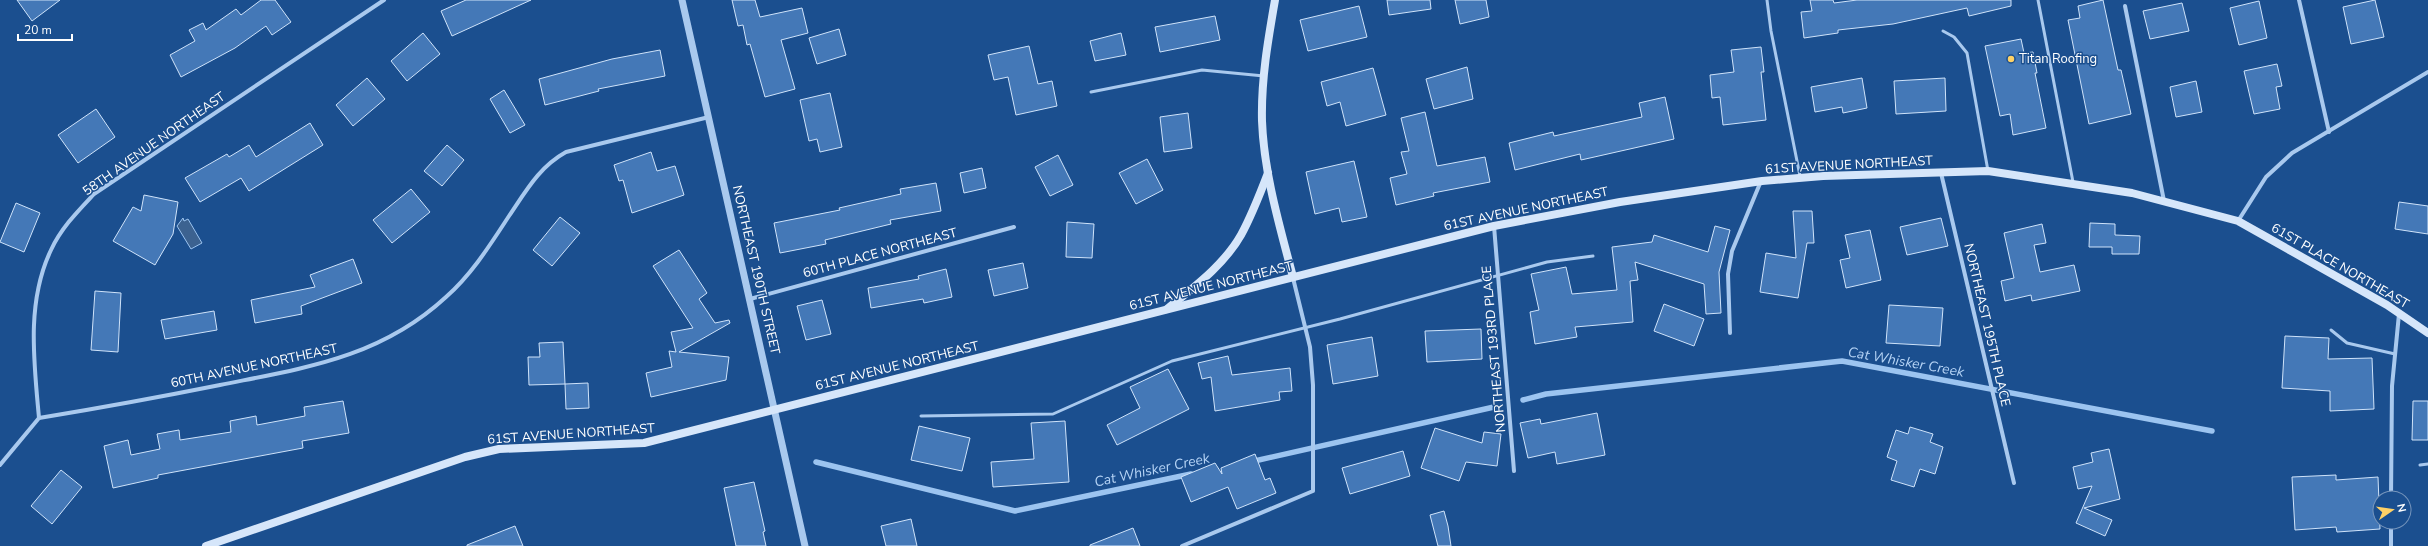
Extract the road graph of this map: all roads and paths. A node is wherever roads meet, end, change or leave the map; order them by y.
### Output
1 (384, 0) edge
2 (682, 0) edge
3 (1275, 0) edge
4 (1767, 0) edge
5 (2038, 0) edge
6 (2299, 0) edge
7 (2125, 6) dead end
8 (1943, 31) dead end
9 (2428, 72) edge
10 (1264, 76) junction
11 (1091, 92) dead end
12 (709, 116) junction
13 (2329, 132) junction
14 (1988, 171) junction
15 (1268, 172) junction
16 (1941, 172) junction
17 (1800, 178) junction
18 (1762, 181) junction
19 (2073, 184) junction
20 (2164, 201) junction
21 (2238, 221) junction
22 (1494, 226) junction
23 (1014, 227) dead end
24 (1593, 256) dead end
25 (1498, 276) junction
26 (1293, 277) junction
27 (750, 299) junction
28 (1165, 311) junction
29 (2399, 314) junction
30 (1305, 329) junction
31 (2331, 330) dead end
32 (1730, 333) dead end
33 (2428, 333) edge
34 (2395, 354) junction
35 (775, 410) junction
36 (921, 416) dead end
37 (39, 418) junction
38 (2428, 464) edge
39 (0, 465) edge
40 (2420, 465) dead end
41 (1514, 471) dead end
42 (2014, 483) dead end
43 (2391, 490) edge
44 (2391, 530) edge
45 (206, 546) edge
46 (805, 546) edge
47 (1182, 546) edge
48 (2391, 546) edge

1 - 37 street, 58TH AVENUE NORTHEAST
2 - 12 street, NORTHEAST 190TH STREET
3 - 10 main road
4 - 17 lane
5 - 19 lane
6 - 13 street
7 - 20 street
8 - 14 lane
9 - 13 street
10 - 11 lane
10 - 15 main road
12 - 27 street, NORTHEAST 190TH STREET
12 - 37 street, 60TH AVENUE NORTHEAST
13 - 21 street
14 - 16 main road, 61ST AVENUE NORTHEAST
14 - 19 main road, 61ST AVENUE NORTHEAST
15 - 26 main road
15 - 28 main road
16 - 17 main road, 61ST AVENUE NORTHEAST
16 - 42 street, NORTHEAST 195TH PLACE
17 - 18 main road, 61ST AVENUE NORTHEAST
18 - 22 main road, 61ST AVENUE NORTHEAST
18 - 32 street
19 - 20 main road, 61ST AVENUE NORTHEAST
20 - 21 main road, 61ST AVENUE NORTHEAST
21 - 29 main road, 61ST PLACE NORTHEAST
22 - 25 street, NORTHEAST 193RD PLACE
22 - 26 main road, 61ST AVENUE NORTHEAST
23 - 27 street, 60TH PLACE NORTHEAST
24 - 25 lane
25 - 30 lane
25 - 41 street, NORTHEAST 193RD PLACE
26 - 28 main road, 61ST AVENUE NORTHEAST
26 - 30 street
27 - 35 street, NORTHEAST 190TH STREET
28 - 35 main road, 61ST AVENUE NORTHEAST
29 - 33 main road, 61ST PLACE NORTHEAST
29 - 34 street
30 - 36 lane
30 - 47 street
31 - 34 lane
34 - 43 street
35 - 45 main road, 61ST AVENUE NORTHEAST
35 - 46 street, NORTHEAST 190TH STREET
37 - 39 street
38 - 40 lane
44 - 48 street

